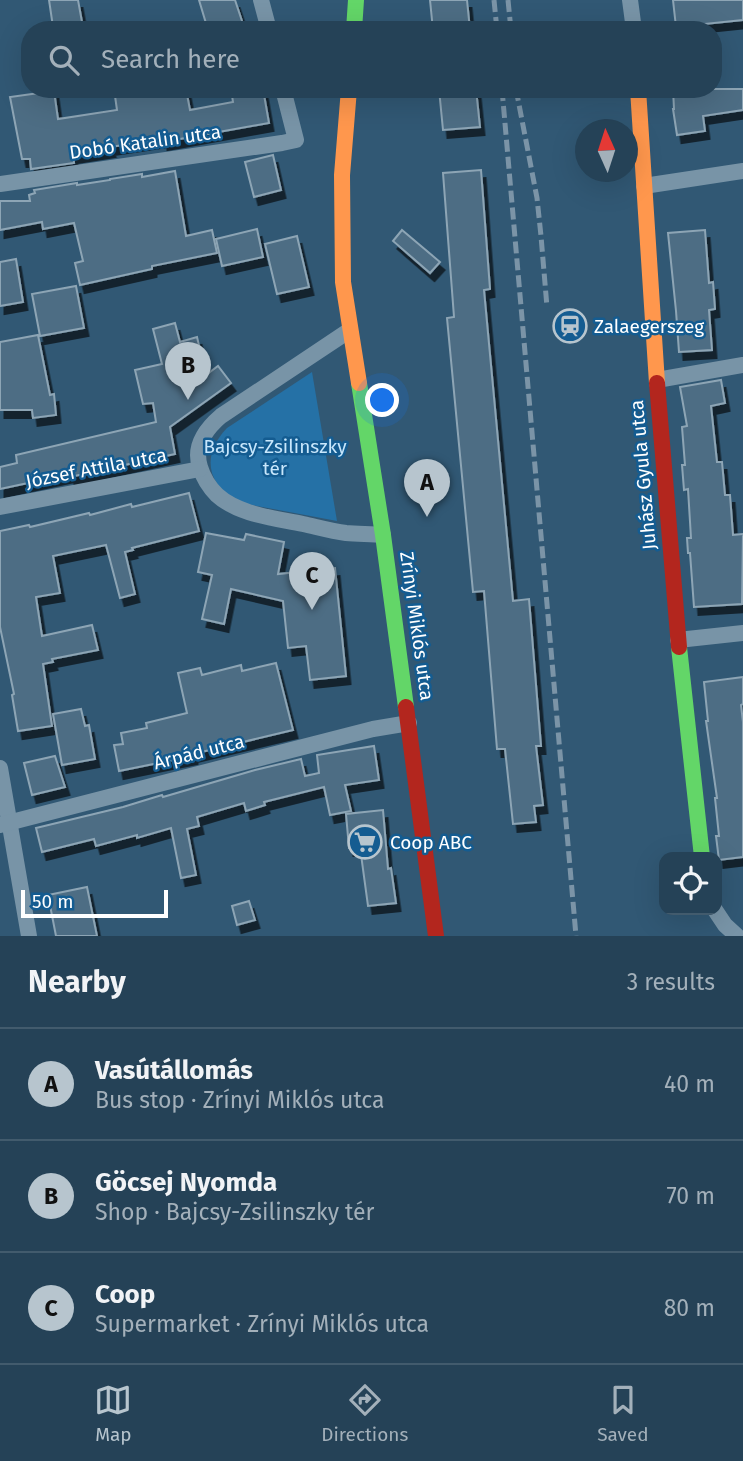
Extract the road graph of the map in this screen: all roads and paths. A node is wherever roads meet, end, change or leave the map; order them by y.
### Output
1 (261, 0) edge
2 (356, 0) edge
3 (630, 0) edge
4 (267, 21) edge
5 (355, 21) edge
6 (633, 21) edge
7 (285, 98) edge
8 (348, 98) edge
9 (639, 98) edge
10 (743, 171) edge
11 (0, 184) edge
12 (644, 186) junction
13 (351, 330) junction
14 (743, 365) edge
15 (657, 380) junction
16 (201, 469) junction
17 (0, 508) edge
18 (383, 535) junction
19 (743, 633) edge
20 (678, 640) junction
21 (410, 723) junction
22 (0, 768) edge
23 (5, 824) edge
24 (701, 852) edge
25 (719, 915) edge
26 (29, 936) edge
27 (436, 936) edge
28 (737, 936) edge

1 - 4 street
2 - 5 main road
3 - 6 street
7 - 11 street, Dobó Katalin utca
8 - 13 main road, Zrínyi Miklós utca
9 - 12 main road, Juhász Gyula utca
10 - 12 street
12 - 15 main road, Juhász Gyula utca
13 - 16 street
13 - 18 main road, Zrínyi Miklós utca
14 - 15 street
15 - 20 main road, Juhász Gyula utca
16 - 17 street, József Attila utca
16 - 18 street
18 - 21 main road, Zrínyi Miklós utca
19 - 20 street
20 - 24 main road, Juhász Gyula utca
21 - 23 street, Árpád utca
21 - 27 main road, Zrínyi Miklós utca
22 - 23 street
23 - 26 street
25 - 28 street

